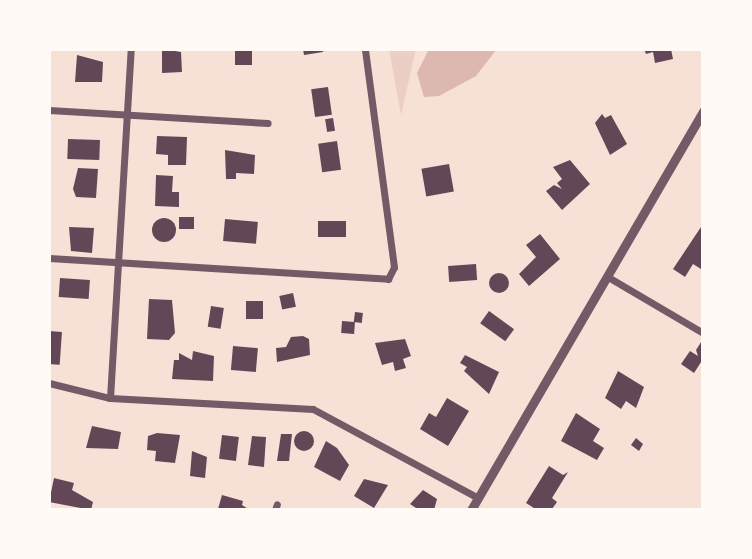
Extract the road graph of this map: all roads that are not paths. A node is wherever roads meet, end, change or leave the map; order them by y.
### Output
1 (131, 49) edge
2 (365, 49) edge
3 (49, 110) edge
4 (703, 111) edge
5 (127, 113) junction
6 (268, 123) dead end
7 (49, 258) edge
8 (118, 263) junction
9 (607, 277) junction
10 (703, 333) edge
11 (49, 383) edge
12 (110, 398) junction
13 (478, 498) junction
14 (471, 510) edge

1 - 5 street
2 - 8 street
3 - 5 street
4 - 9 street
5 - 6 street
5 - 8 street
7 - 8 street
8 - 12 street
9 - 10 street
9 - 13 street
11 - 12 street
12 - 13 street
13 - 14 street

